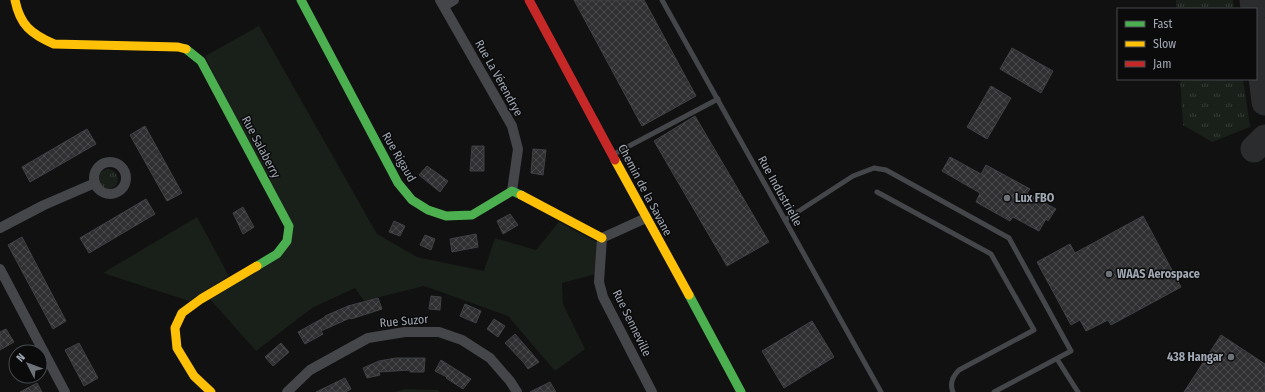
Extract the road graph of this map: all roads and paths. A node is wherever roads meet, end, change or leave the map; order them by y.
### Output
1 (15, 0) edge
2 (301, 0) edge
3 (454, 0) edge
4 (662, 0) edge
5 (532, 1) edge
6 (442, 3) edge
7 (718, 99) junction
8 (613, 155) junction
9 (95, 182) dead end
10 (512, 190) junction
11 (877, 192) dead end
12 (646, 218) junction
13 (785, 220) junction
14 (0, 228) edge
15 (602, 238) junction
16 (0, 269) edge
17 (1057, 359) junction
18 (65, 392) edge
19 (211, 392) edge
20 (287, 392) edge
21 (517, 392) edge
22 (652, 392) edge
23 (741, 392) edge
24 (881, 392) edge
25 (953, 392) edge
26 (994, 392) edge
27 (1078, 392) edge

1 - 19 street, Rue Salaberry
2 - 10 street, Rue Rigaud
3 - 6 street, Rue La Vérendrye
4 - 7 lane, Rue Industrielle
5 - 8 street, Chemin de la Savane
6 - 10 street, Rue La Vérendrye
7 - 8 lane
7 - 13 lane, Rue Industrielle
8 - 12 street, Chemin de la Savane
9 - 14 street
10 - 15 street
11 - 25 lane
12 - 15 street
12 - 23 street, Chemin de la Savane
13 - 17 lane
13 - 24 lane, Rue Industrielle
15 - 22 street, Rue Senneville
16 - 18 street
17 - 26 lane
17 - 27 lane
20 - 21 street, Rue Suzor

